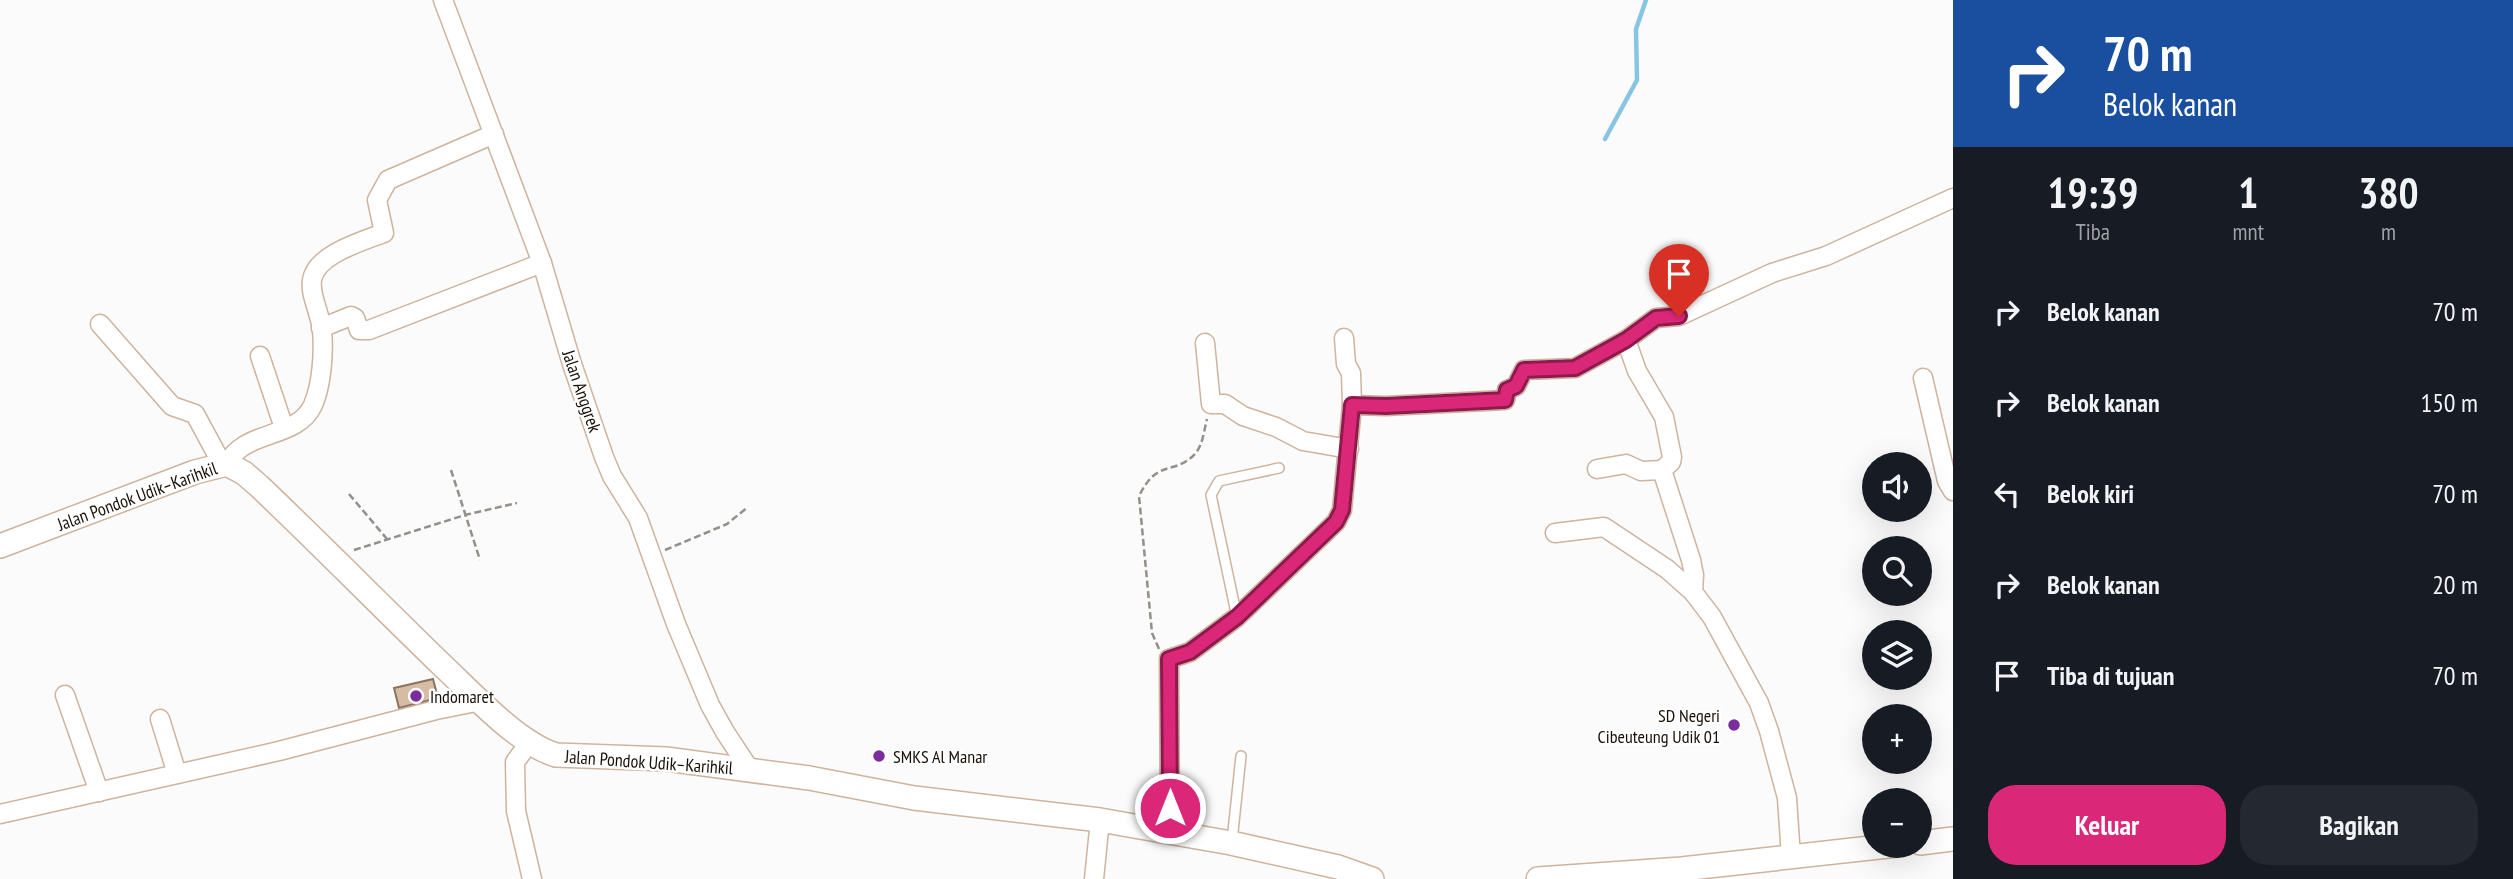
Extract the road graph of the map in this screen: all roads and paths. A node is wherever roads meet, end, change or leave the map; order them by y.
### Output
1 (443, 0) edge
2 (494, 134) junction
3 (1953, 198) edge
4 (542, 263) junction
5 (100, 324) dead end
6 (321, 328) junction
7 (1344, 338) dead end
8 (1626, 340) junction
9 (1205, 343) dead end
10 (260, 356) dead end
11 (1923, 378) dead end
12 (1211, 404) junction
13 (1352, 405) junction
14 (284, 428) junction
15 (1349, 449) junction
16 (224, 464) junction
17 (1279, 468) dead end
18 (1597, 469) dead end
19 (451, 470) dead end
20 (1662, 470) junction
21 (1953, 491) edge
22 (349, 494) dead end
23 (517, 503) dead end
24 (748, 507) dead end
25 (465, 515) junction
26 (1555, 533) dead end
27 (387, 539) junction
28 (0, 546) edge
29 (652, 555) junction
30 (331, 558) junction
31 (480, 560) dead end
32 (1693, 592) junction
33 (1237, 617) junction
34 (1169, 659) junction
35 (65, 695) dead end
36 (481, 701) junction
37 (160, 719) dead end
38 (529, 743) junction
39 (1241, 756) dead end
40 (750, 770) junction
41 (177, 774) junction
42 (99, 792) junction
43 (0, 814) edge
44 (1100, 820) junction
45 (1170, 833) junction
46 (1953, 839) edge
47 (1932, 842) edge
48 (1231, 843) junction
49 (1862, 849) edge
50 (1791, 857) junction
51 (1337, 873) edge
52 (1553, 878) edge
53 (532, 879) edge
54 (1094, 879) edge
55 (1372, 879) edge

1 - 2 street, Jalan Anggrek
2 - 4 street, Jalan Anggrek
2 - 6 street
3 - 8 street
4 - 6 street
4 - 29 street, Jalan Anggrek
5 - 16 street
6 - 14 street
7 - 13 street
8 - 13 street
8 - 20 street
9 - 12 street
10 - 14 street
11 - 21 street
12 - 15 street
12 - 34 path
13 - 15 street
14 - 16 street
15 - 33 street
16 - 28 street, Jalan Pondok Udik–Karihkil
16 - 30 street, Jalan Pondok Udik–Karihkil
17 - 33 lane
18 - 20 street
19 - 25 path
20 - 32 street
22 - 27 path
23 - 25 path
24 - 29 path
25 - 27 path
25 - 31 path
26 - 32 street
27 - 30 path
29 - 40 street, Jalan Anggrek
30 - 36 street, Jalan Pondok Udik–Karihkil
32 - 50 street
33 - 34 street
34 - 45 street
35 - 42 street
36 - 38 street, Jalan Pondok Udik–Karihkil
36 - 41 street
37 - 41 street
38 - 40 street, Jalan Pondok Udik–Karihkil
38 - 53 street
39 - 48 lane
40 - 44 street, Jalan Pondok Udik–Karihkil
41 - 42 street
42 - 43 street
44 - 45 street, Jalan Pondok Udik–Karihkil
44 - 54 street
45 - 48 street, Jalan Pondok Udik–Karihkil
46 - 47 street
48 - 51 street, Jalan Pondok Udik–Karihkil
49 - 50 street
50 - 52 street
51 - 55 street, Jalan Pondok Udik–Karihkil

